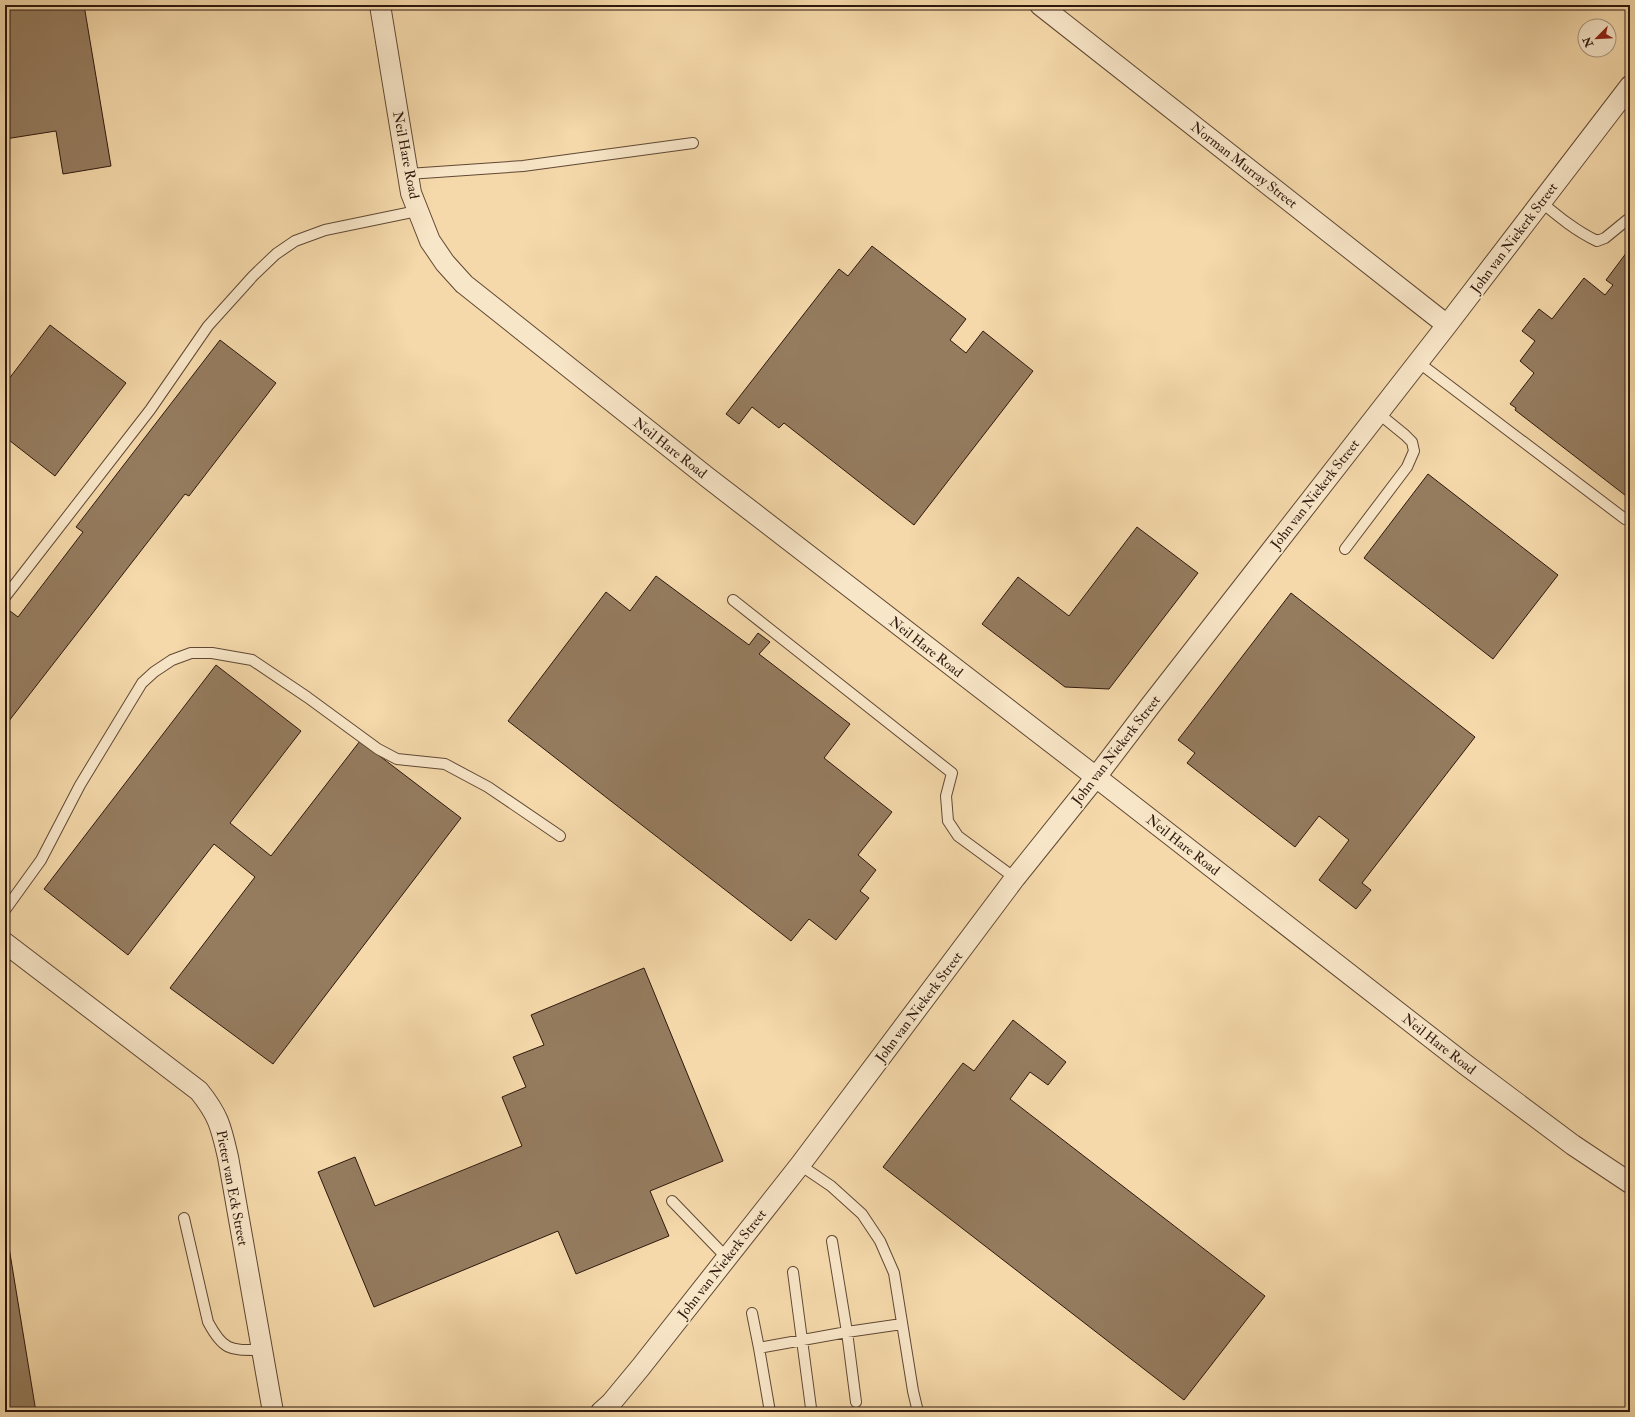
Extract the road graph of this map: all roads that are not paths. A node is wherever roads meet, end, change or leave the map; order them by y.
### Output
1 (380, 5) edge
2 (1040, 5) edge
3 (1630, 86) edge
4 (692, 143) dead end
5 (408, 174) junction
6 (1541, 202) junction
7 (417, 211) junction
8 (1630, 219) edge
9 (1447, 325) junction
10 (1418, 362) junction
11 (1378, 413) junction
12 (1630, 521) edge
13 (1345, 549) dead end
14 (5, 597) edge
15 (733, 600) dead end
16 (1096, 777) junction
17 (560, 836) dead end
18 (1015, 878) junction
19 (5, 910) edge
20 (5, 943) edge
21 (800, 1165) junction
22 (1630, 1183) edge
23 (672, 1201) dead end
24 (184, 1218) dead end
25 (832, 1241) dead end
26 (726, 1258) junction
27 (793, 1272) dead end
28 (752, 1313) dead end
29 (902, 1324) junction
30 (847, 1332) junction
31 (803, 1339) junction
32 (759, 1348) junction
33 (262, 1350) junction
34 (856, 1402) dead end
35 (811, 1408) dead end
36 (273, 1412) edge
37 (601, 1412) edge
38 (770, 1412) edge
39 (918, 1412) edge

1 - 5 street, Neil Hare Road
2 - 9 street, Norman Murray Street
3 - 6 street, John van Niekerk Street
4 - 5 lane
5 - 7 street, Neil Hare Road
6 - 8 lane
6 - 9 street, John van Niekerk Street
7 - 14 lane
7 - 16 street, Neil Hare Road
9 - 10 street, John van Niekerk Street
10 - 11 street, John van Niekerk Street
10 - 12 lane
11 - 13 lane
11 - 16 street, John van Niekerk Street
15 - 18 lane
16 - 18 street, John van Niekerk Street
16 - 22 street, Neil Hare Road
17 - 19 lane
18 - 21 street, John van Niekerk Street
20 - 33 street, Pieter van Eck Street
21 - 26 street, John van Niekerk Street
21 - 29 lane
23 - 26 lane
24 - 33 lane
25 - 30 lane
26 - 37 street, John van Niekerk Street
27 - 31 lane
28 - 32 lane
29 - 30 lane
29 - 39 lane
30 - 31 lane
30 - 34 lane
31 - 32 lane
31 - 35 lane
32 - 38 lane
33 - 36 street, Pieter van Eck Street

